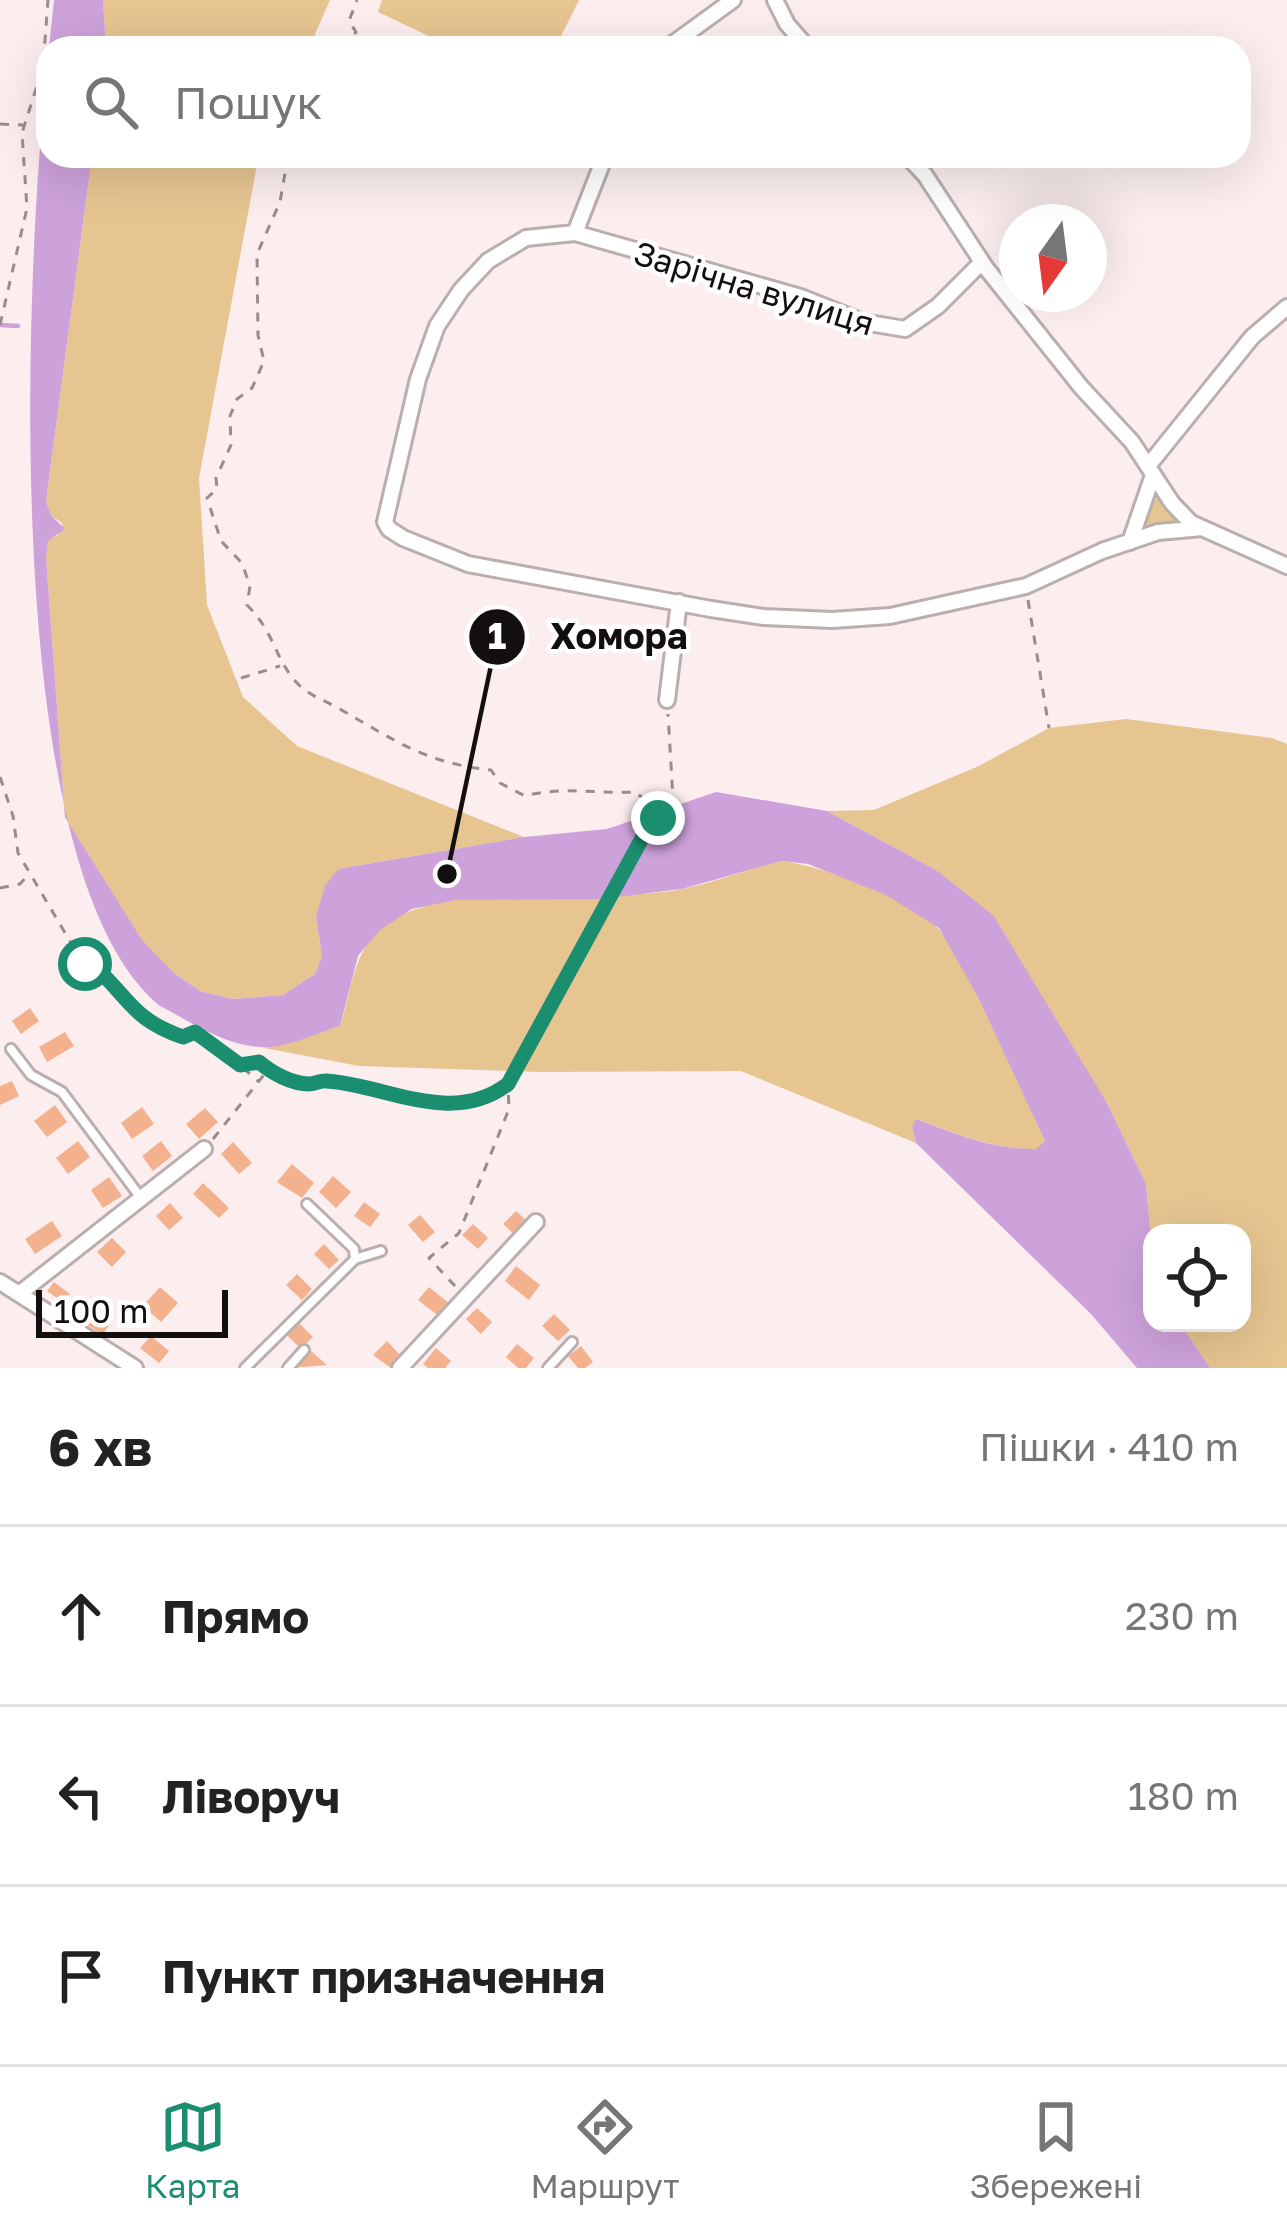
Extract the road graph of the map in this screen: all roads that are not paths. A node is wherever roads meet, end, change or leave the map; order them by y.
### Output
1 (733, 0) edge
2 (776, 0) edge
3 (684, 36) edge
4 (798, 36) edge
5 (600, 168) edge
6 (918, 168) edge
7 (575, 233) junction
8 (982, 262) junction
9 (1287, 307) edge
10 (1151, 471) junction
11 (1203, 528) junction
12 (1130, 542) junction
13 (1287, 566) edge
14 (679, 602) junction
15 (667, 700) road end
16 (11, 1049) dead end
17 (204, 1149) road end
18 (142, 1199) junction
19 (307, 1204) dead end
20 (536, 1222) dead end
21 (381, 1251) dead end
22 (355, 1259) junction
23 (0, 1282) edge
24 (19, 1294) junction
25 (572, 1342) dead end
26 (304, 1350) dead end
27 (135, 1368) edge
28 (244, 1368) edge
29 (288, 1368) edge
30 (400, 1368) edge
31 (548, 1368) edge

1 - 3 street
2 - 4 street
5 - 7 street
6 - 8 street
7 - 8 street, Зарічна вулиця
7 - 14 street, Зарічна вулиця
8 - 10 street
9 - 10 street
10 - 11 street
10 - 12 street
11 - 12 street, Зарічна вулиця
11 - 13 street
12 - 14 street, Зарічна вулиця
14 - 15 street
16 - 18 lane
17 - 18 street
18 - 24 street
19 - 22 lane
20 - 30 street
21 - 22 lane
22 - 28 lane
23 - 24 street
24 - 27 street
25 - 31 lane
26 - 29 lane

